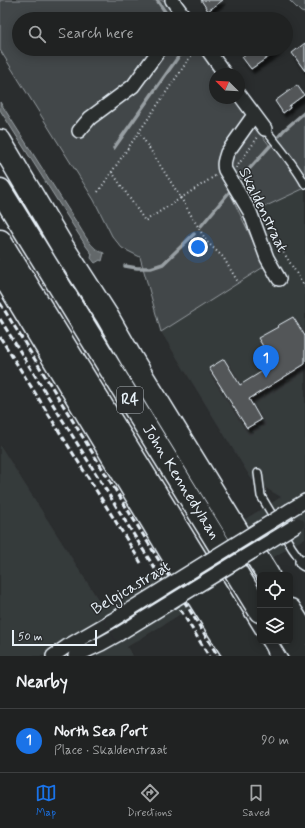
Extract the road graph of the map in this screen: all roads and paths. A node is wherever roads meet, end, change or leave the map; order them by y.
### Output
1 (172, 0) edge
2 (180, 12) edge
3 (155, 56) edge
4 (190, 56) edge
5 (212, 56) edge
6 (221, 68) edge
7 (245, 103) edge
8 (254, 116) junction
9 (265, 129) junction
10 (79, 131) dead end
11 (139, 132) junction
12 (0, 141) edge
13 (0, 165) edge
14 (0, 171) edge
15 (230, 171) junction
16 (112, 172) junction
17 (305, 184) edge
18 (0, 190) edge
19 (98, 192) dead end
20 (181, 198) junction
21 (268, 227) dead end
22 (0, 241) edge
23 (64, 249) junction
24 (0, 270) edge
25 (279, 279) dead end
26 (238, 282) dead end
27 (305, 287) edge
28 (258, 473) dead end
29 (305, 501) edge
30 (302, 522) edge
31 (244, 540) junction
32 (303, 563) edge
33 (266, 572) edge
34 (189, 582) junction
35 (257, 585) edge
36 (258, 608) edge
37 (293, 615) edge
38 (305, 634) edge
39 (293, 643) edge
40 (280, 644) edge
41 (53, 656) edge
42 (75, 656) edge
43 (235, 656) edge
44 (256, 656) edge
45 (288, 656) edge
46 (301, 656) edge

1 - 2 street
3 - 10 street
4 - 11 path
5 - 6 street
7 - 8 street
8 - 9 street
8 - 15 street, Skaldenstraat
9 - 15 path
9 - 17 lane
11 - 16 path
11 - 20 path
12 - 23 highway
13 - 23 highway
14 - 35 highway, John Kennedylaan / R4
15 - 20 path
15 - 25 street, Skaldenstraat
16 - 19 path
16 - 20 path
18 - 36 highway, John Kennedylaan / R4
20 - 26 path
21 - 27 path
22 - 44 highway, John Kennedylaan / R4
23 - 31 highway
24 - 34 highway
28 - 32 lane
29 - 31 street, bridge
30 - 31 street, bridge
31 - 33 highway
31 - 34 street, bridge
34 - 41 street, Belgicastraat, bridge
34 - 42 street, Belgicastraat, bridge
34 - 43 highway
37 - 38 highway
39 - 46 highway
40 - 45 highway

